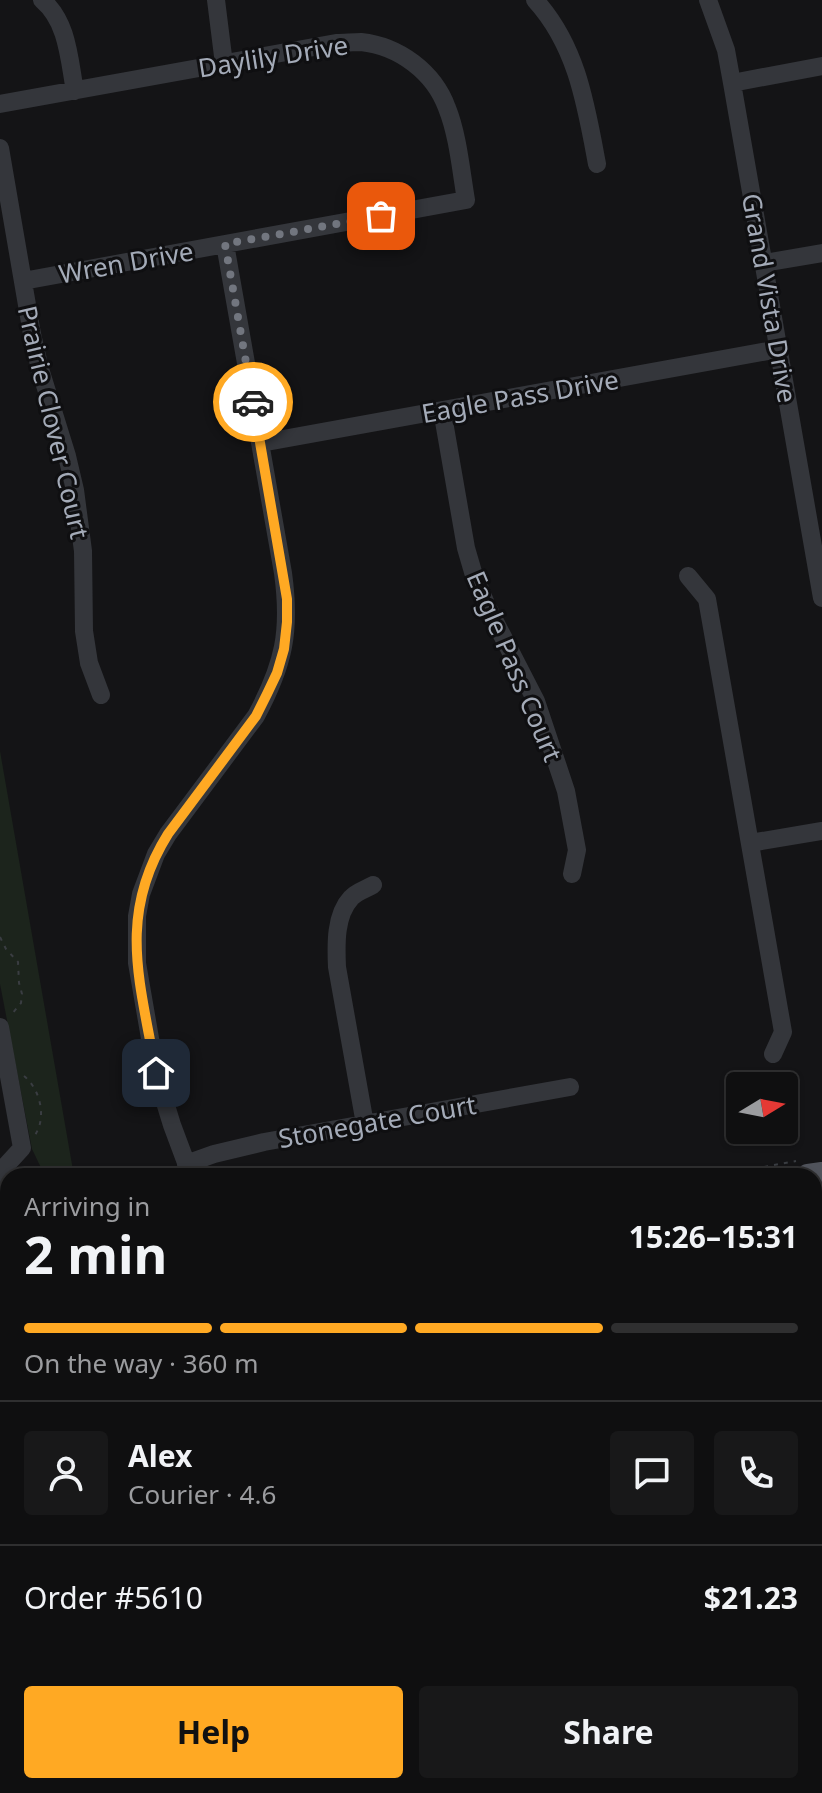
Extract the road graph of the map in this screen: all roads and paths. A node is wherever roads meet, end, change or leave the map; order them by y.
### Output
1 (42, 0) edge
2 (216, 0) edge
3 (535, 0) edge
4 (708, 0) edge
5 (224, 64) junction
6 (822, 66) edge
7 (732, 83) junction
8 (75, 91) junction
9 (0, 104) edge
10 (0, 148) edge
11 (597, 164) dead end
12 (466, 200) joint
13 (225, 244) junction
14 (822, 253) edge
15 (764, 263) junction
16 (23, 281) junction
17 (779, 349) junction
18 (442, 410) junction
19 (261, 443) junction
20 (688, 576) dead end
21 (822, 598) edge
22 (101, 695) dead end
23 (822, 831) edge
24 (750, 843) junction
25 (572, 874) dead end
26 (373, 885) dead end
27 (0, 937) edge
28 (4, 1024) edge
29 (773, 1054) dead end
30 (21, 1074) dead end
31 (570, 1087) dead end
32 (365, 1124) junction
33 (21, 1143) junction
34 (4, 1168) edge
35 (188, 1168) edge
36 (192, 1168) edge

1 - 8 street
2 - 5 street
3 - 11 street
4 - 7 street, Grand Vista Drive
5 - 8 street, Daylily Drive
5 - 12 street, Daylily Drive
6 - 7 street
7 - 15 street, Grand Vista Drive
8 - 9 street, Daylily Drive
10 - 16 street, Prairie Clover Court
12 - 13 street, Wren Drive
13 - 16 street, Wren Drive
13 - 19 street
14 - 15 street
15 - 17 street, Grand Vista Drive
16 - 22 street, Prairie Clover Court
17 - 18 street, Eagle Pass Drive
17 - 21 street, Grand Vista Drive
18 - 19 street, Eagle Pass Drive
18 - 25 street, Eagle Pass Court
19 - 35 street
20 - 24 street
23 - 24 street
24 - 29 street
26 - 32 street
27 - 28 path
28 - 33 street
30 - 33 path
31 - 32 street, Stonegate Court
32 - 36 street, Stonegate Court
33 - 34 street

